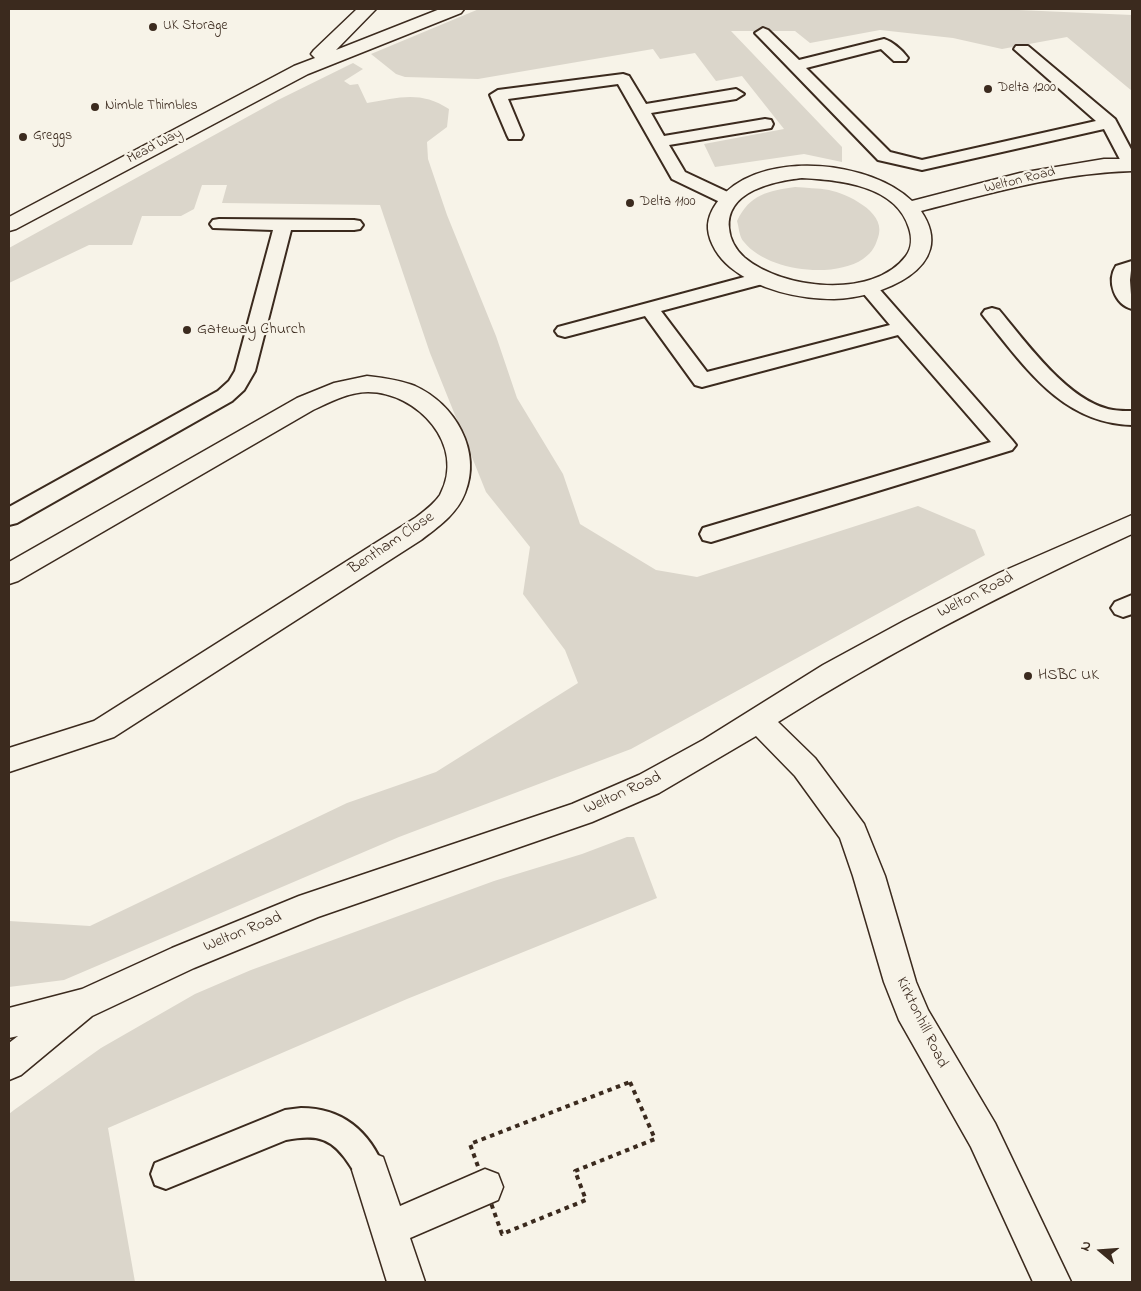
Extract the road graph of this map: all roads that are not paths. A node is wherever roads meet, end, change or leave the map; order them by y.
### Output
1 (367, 9) edge
2 (454, 9) edge
3 (763, 33) dead end
4 (1022, 48) dead end
5 (900, 58) dead end
6 (795, 66) junction
7 (301, 70) junction
8 (736, 94) dead end
9 (641, 110) junction
10 (1109, 123) junction
11 (765, 124) dead end
12 (515, 135) dead end
13 (659, 142) junction
14 (1132, 165) edge
15 (728, 199) junction
16 (909, 208) junction
17 (219, 224) dead end
18 (284, 224) junction
19 (9, 225) edge
20 (354, 225) dead end
21 (1132, 267) edge
22 (763, 278) junction
23 (867, 287) junction
24 (1132, 303) edge
25 (649, 308) junction
26 (992, 314) dead end
27 (902, 328) junction
28 (565, 331) dead end
29 (1132, 418) edge
30 (9, 517) edge
31 (1132, 524) edge
32 (711, 534) dead end
33 (9, 574) edge
34 (758, 720) junction
35 (9, 760) edge
36 (86, 1003) junction
37 (9, 1023) edge
38 (9, 1064) edge
39 (370, 1170) joint
40 (166, 1174) dead end
41 (485, 1187) road end
42 (389, 1229) junction
43 (406, 1282) edge
44 (1052, 1282) edge

1 - 7 street, Mead Way
2 - 7 street, Mead Way
3 - 6 lane
4 - 10 lane
5 - 6 lane
6 - 10 lane
7 - 19 street, Mead Way
8 - 9 lane
9 - 12 lane
9 - 13 lane
10 - 14 lane
11 - 13 lane
13 - 15 lane
14 - 16 street, Welton Road
15 - 16 street
15 - 22 street
16 - 23 street
17 - 18 lane
18 - 20 lane
18 - 30 lane
21 - 24 lane
22 - 23 street
22 - 25 lane
23 - 27 lane
25 - 27 lane
25 - 28 lane
26 - 29 lane
27 - 32 lane
31 - 34 street, Welton Road
33 - 35 street, Bentham Close
34 - 36 street, Welton Road
34 - 44 street, Kirktonhill Road
36 - 37 street, Welton Road
36 - 38 street, Welton Road
39 - 40 lane
39 - 42 street
41 - 42 street
42 - 43 street

